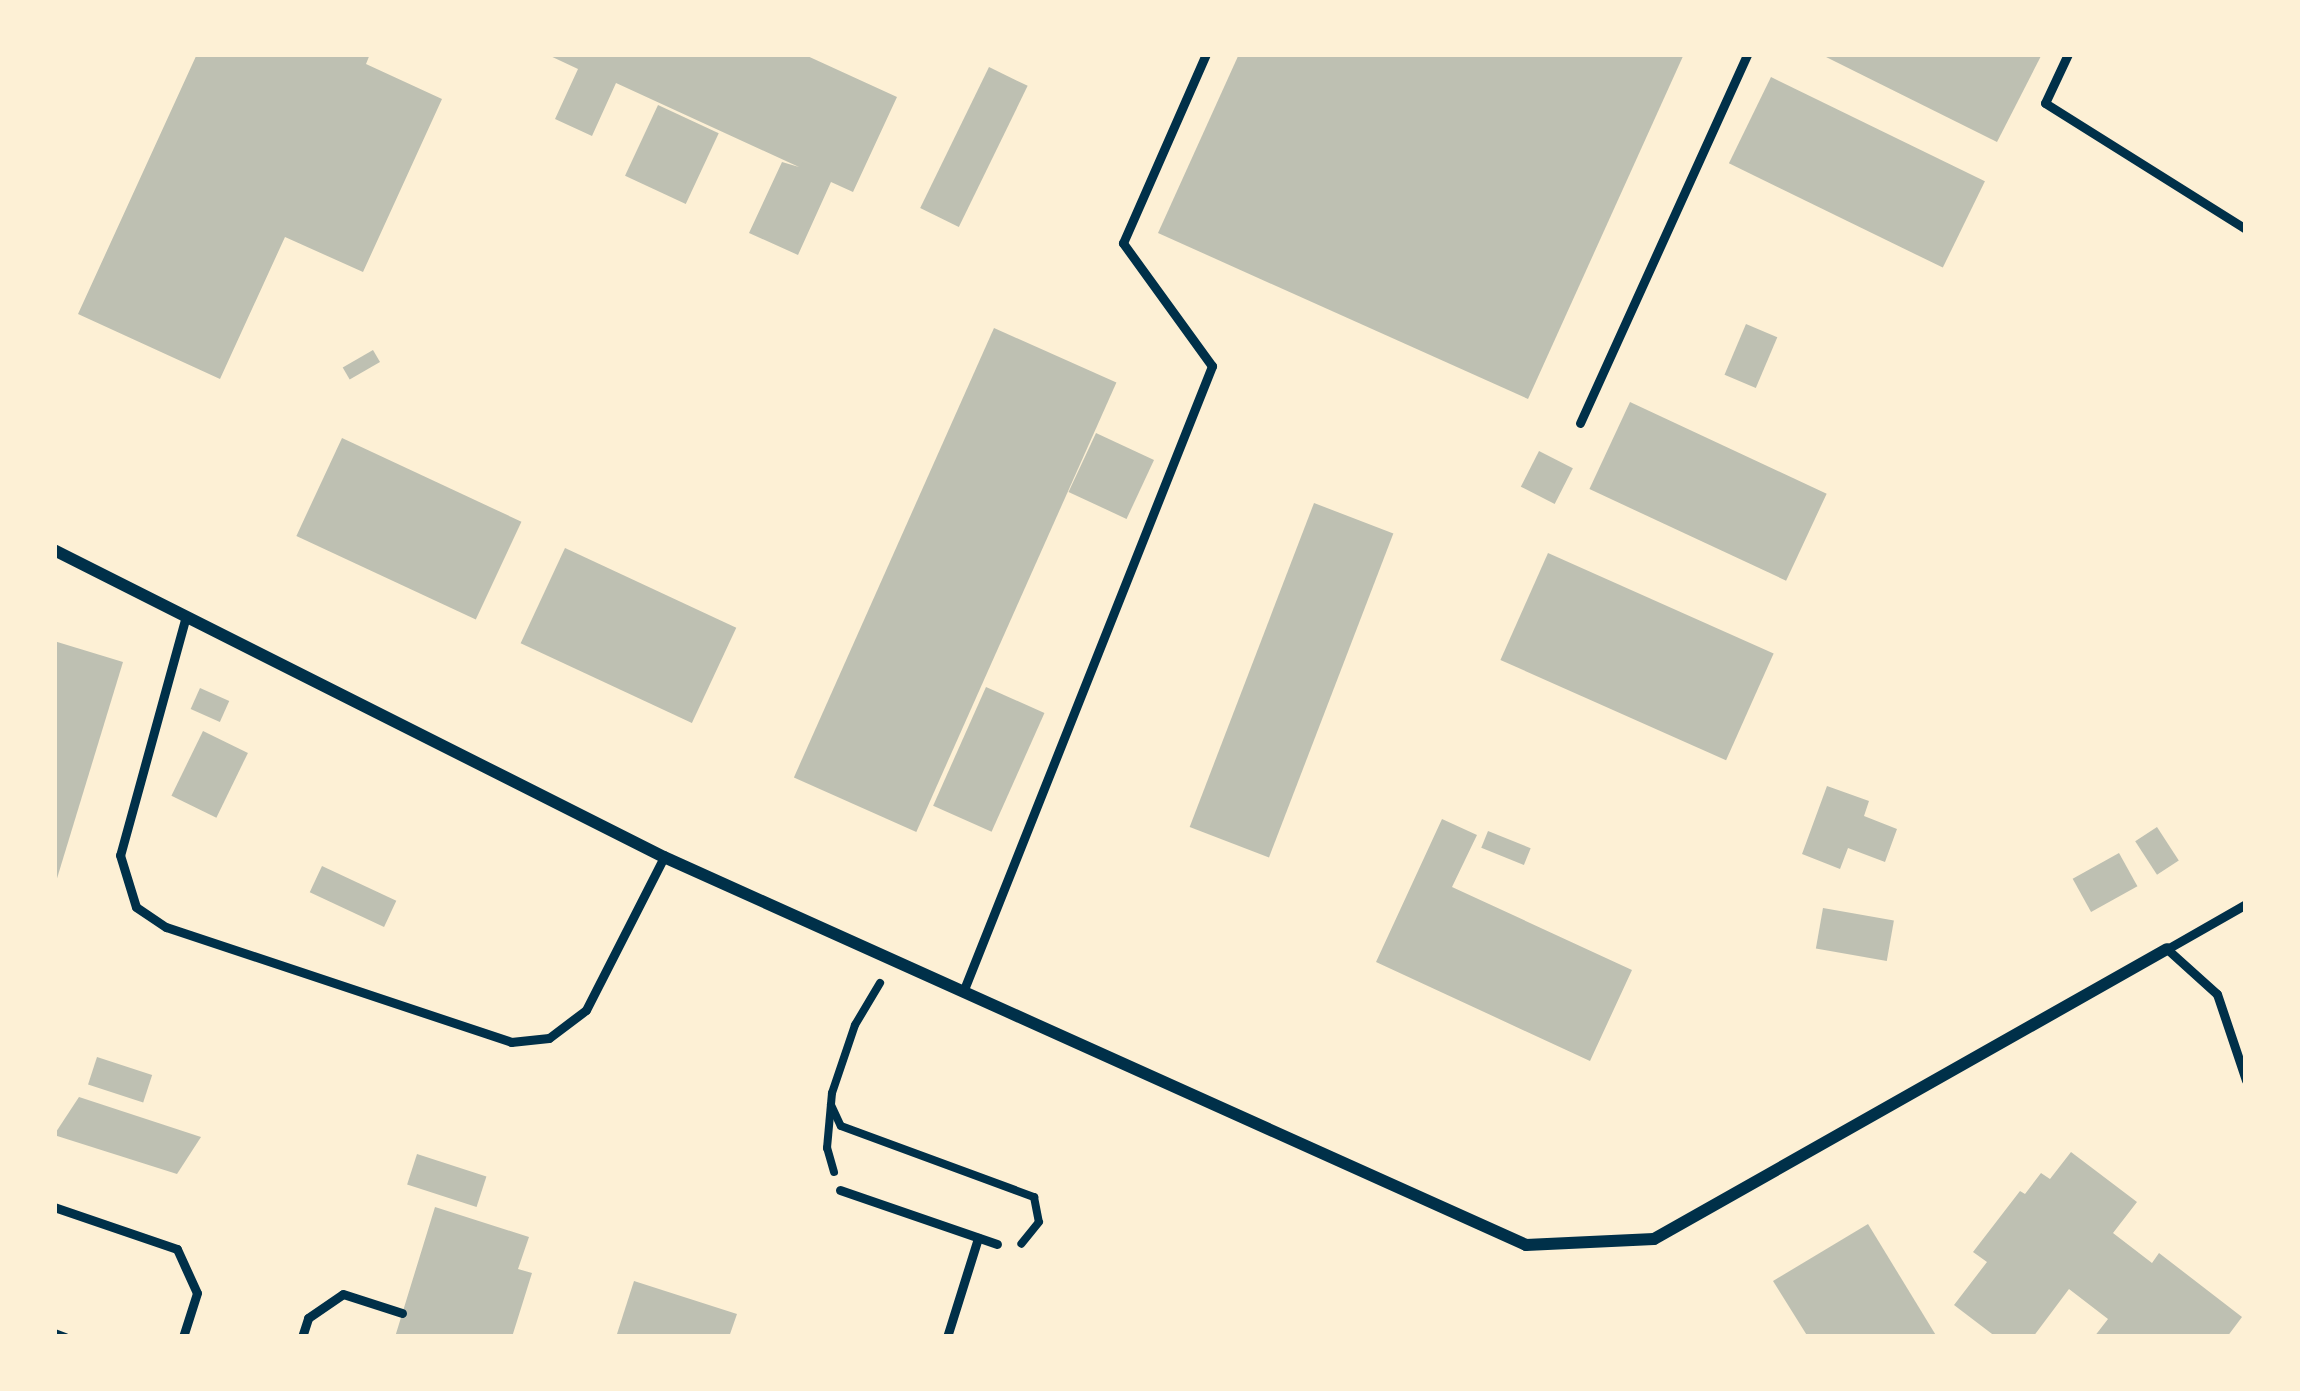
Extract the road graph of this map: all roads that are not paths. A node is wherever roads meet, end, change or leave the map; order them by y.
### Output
1 (1206, 54) edge
2 (1747, 54) edge
3 (2068, 54) edge
4 (2246, 230) edge
5 (1580, 423) dead end
6 (54, 550) edge
7 (185, 616) junction
8 (664, 857) junction
9 (2245, 906) edge
10 (2167, 949) junction
11 (963, 992) junction
12 (2246, 1080) edge
13 (840, 1190) road end
14 (54, 1207) edge
15 (978, 1238) junction
16 (997, 1244) road end
17 (402, 1313) dead end
18 (54, 1334) edge
19 (65, 1337) edge
20 (183, 1337) edge
21 (302, 1337) edge
22 (947, 1337) edge

1 - 11 lane
2 - 5 lane
3 - 4 lane
6 - 7 street
7 - 8 street
7 - 8 lane
8 - 11 street
9 - 10 lane
10 - 11 street
10 - 12 lane
13 - 15 lane
14 - 20 lane
15 - 16 lane
15 - 22 lane
17 - 21 lane
18 - 19 lane

